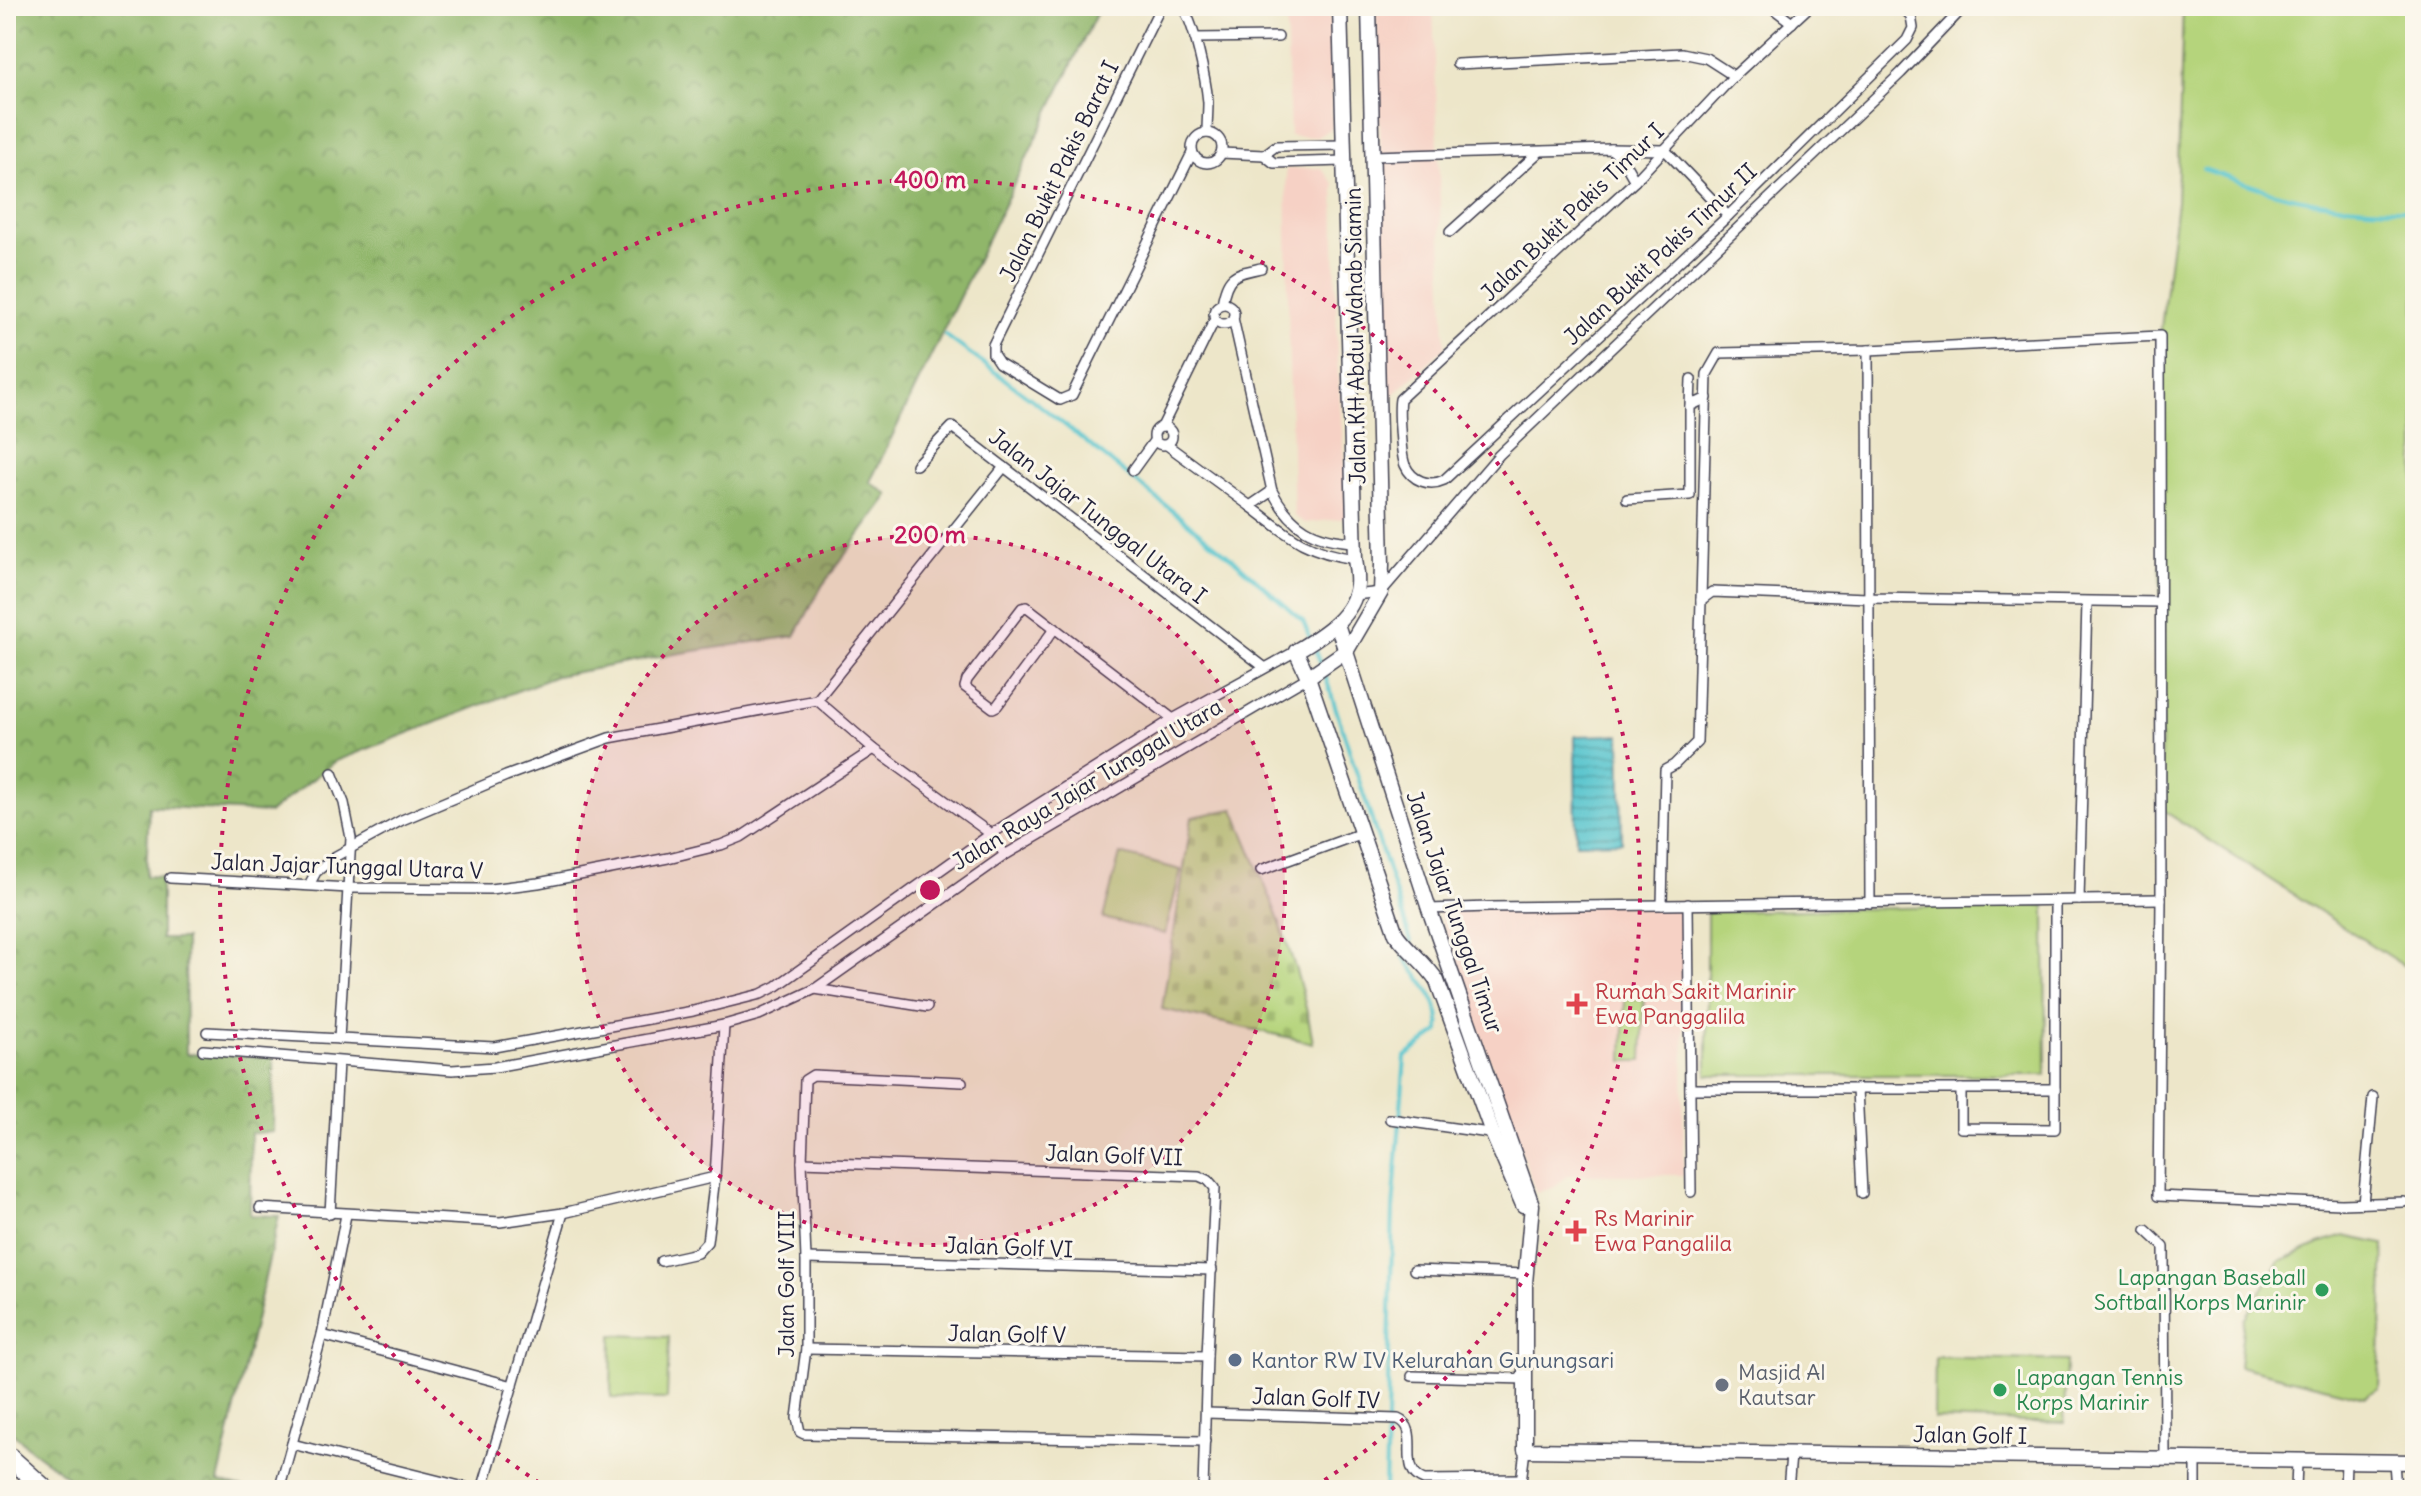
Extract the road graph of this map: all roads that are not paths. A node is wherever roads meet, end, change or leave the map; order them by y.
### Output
1 (1161, 6) edge
2 (1181, 6) edge
3 (1340, 6) edge
4 (1369, 6) edge
5 (1770, 6) edge
6 (1810, 6) edge
7 (1901, 6) edge
8 (1965, 6) edge
9 (1792, 23) junction
10 (1278, 37) dead end
11 (1195, 38) junction
12 (1457, 64) dead end
13 (1734, 76) junction
14 (1207, 133) junction
15 (1344, 145) junction
16 (1611, 149) junction
17 (1665, 150) junction
18 (1192, 153) junction
19 (1221, 153) junction
20 (1538, 153) junction
21 (1264, 155) junction
22 (1372, 156) junction
23 (1344, 161) junction
24 (1635, 181) junction
25 (1728, 216) junction
26 (1346, 228) junction
27 (1373, 228) junction
28 (1450, 232) dead end
29 (1375, 265) junction
30 (1348, 266) junction
31 (1261, 268) dead end
32 (1222, 304) junction
33 (1233, 318) junction
34 (1215, 319) junction
35 (1868, 350) junction
36 (1691, 379) dead end
37 (1707, 398) junction
38 (1690, 406) junction
39 (1162, 427) junction
40 (1154, 441) junction
41 (1167, 445) junction
42 (1403, 458) joint
43 (916, 465) dead end
44 (1004, 467) junction
45 (1133, 470) dead end
46 (1272, 491) junction
47 (1627, 499) dead end
48 (1250, 506) junction
49 (1355, 542) junction
50 (1355, 559) junction
51 (1381, 592) junction
52 (1355, 595) junction
53 (1868, 598) junction
54 (1701, 600) junction
55 (2087, 602) junction
56 (2160, 602) junction
57 (1334, 625) junction
58 (1055, 628) junction
59 (1300, 648) junction
60 (1345, 652) junction
61 (1264, 667) junction
62 (1311, 675) junction
63 (817, 700) junction
64 (1173, 719) junction
65 (874, 749) junction
66 (332, 773) dead end
67 (1362, 833) junction
68 (991, 834) junction
69 (351, 848) junction
70 (1005, 855) junction
71 (1261, 870) dead end
72 (170, 878) dead end
73 (309, 885) junction
74 (349, 888) junction
75 (2161, 899) junction
76 (2079, 900) junction
77 (2055, 901) junction
78 (1870, 903) junction
79 (1688, 904) junction
80 (1662, 905) junction
81 (1429, 909) junction
82 (815, 989) junction
83 (927, 1007) dead end
84 (724, 1025) junction
85 (207, 1032) dead end
86 (339, 1039) junction
87 (494, 1047) junction
88 (203, 1050) dead end
89 (338, 1062) junction
90 (495, 1067) junction
91 (962, 1082) dead end
92 (1690, 1089) junction
93 (1857, 1089) junction
94 (1961, 1089) junction
95 (2055, 1089) junction
96 (2373, 1097) dead end
97 (1390, 1119) dead end
98 (1500, 1134) junction
99 (802, 1162) junction
100 (715, 1177) junction
101 (1691, 1192) dead end
102 (1862, 1193) dead end
103 (2404, 1202) dead end
104 (2363, 1203) junction
105 (260, 1208) dead end
106 (563, 1213) junction
107 (330, 1214) junction
108 (346, 1215) junction
109 (2146, 1230) dead end
110 (806, 1259) junction
111 (661, 1261) dead end
112 (1212, 1270) junction
113 (1414, 1270) dead end
114 (1526, 1274) junction
115 (322, 1335) junction
116 (806, 1349) junction
117 (1207, 1356) junction
118 (1412, 1376) dead end
119 (1525, 1379) junction
120 (513, 1386) junction
121 (1206, 1413) junction
122 (1205, 1441) junction
123 (292, 1444) junction
124 (1525, 1450) junction
125 (6, 1454) edge
126 (1791, 1455) junction
127 (2165, 1459) junction
128 (2196, 1460) junction
129 (2297, 1461) junction
130 (2346, 1462) junction
131 (2394, 1462) junction
132 (2415, 1462) edge
133 (1521, 1484) edge
134 (6, 1485) edge
135 (280, 1487) dead end
136 (12, 1490) edge
137 (46, 1490) edge
138 (476, 1490) edge
139 (482, 1490) edge
140 (1203, 1490) edge
141 (1788, 1490) edge
142 (2196, 1490) edge
143 (2296, 1490) edge
144 (2345, 1490) edge
145 (2396, 1490) edge

1 - 18 street, Jalan Bukit Pakis Barat I
2 - 11 street
3 - 15 main road, Jalan KH Abdul Wahab Siamin
4 - 22 main road, Jalan KH Abdul Wahab Siamin
5 - 9 street
6 - 9 street, Jalan Bukit Pakis Timur I
7 - 25 street, Jalan Bukit Pakis Timur II
8 - 51 street
9 - 13 street, Jalan Bukit Pakis Timur I
10 - 11 street
11 - 14 street
12 - 13 street
13 - 17 street, Jalan Bukit Pakis Timur I
14 - 18 street
14 - 19 street
15 - 21 street
15 - 23 main road, Jalan KH Abdul Wahab Siamin
16 - 17 street
16 - 20 street
16 - 24 street
17 - 24 street, Jalan Bukit Pakis Timur I
17 - 25 street
18 - 19 street
19 - 21 street
20 - 22 street
20 - 28 street
21 - 23 street
22 - 27 main road, Jalan KH Abdul Wahab Siamin
23 - 26 main road, Jalan KH Abdul Wahab Siamin
24 - 42 street, Jalan Bukit Pakis Timur I
25 - 42 street, Jalan Bukit Pakis Timur II
26 - 27 main road
26 - 30 main road, Jalan KH Abdul Wahab Siamin
27 - 29 main road, Jalan KH Abdul Wahab Siamin
29 - 30 main road
29 - 51 main road, Jalan KH Abdul Wahab Siamin
30 - 49 main road, Jalan KH Abdul Wahab Siamin
31 - 32 street
32 - 33 street
32 - 34 street
33 - 34 street
33 - 46 street
34 - 39 street
35 - 37 street
35 - 53 street
35 - 56 street
36 - 38 street
37 - 38 street
37 - 54 street
38 - 47 street
39 - 40 street
39 - 41 street
40 - 41 street
40 - 45 street
41 - 48 street
43 - 44 street, Jalan Jajar Tunggal Utara I
44 - 61 street, Jalan Jajar Tunggal Utara I
44 - 63 street
46 - 48 street
46 - 49 street
48 - 50 street
49 - 50 main road, Jalan KH Abdul Wahab Siamin
50 - 52 main road, Jalan KH Abdul Wahab Siamin
51 - 52 street
51 - 60 main road, Jalan KH Abdul Wahab Siamin
52 - 57 main road
53 - 54 street
53 - 55 street
53 - 78 street
54 - 80 street
55 - 56 street
55 - 76 street
56 - 75 street
57 - 59 main road, Jalan Raya Jajar Tunggal Utara
57 - 60 main road, Jalan Jajar Tunggal Timur
58 - 58 street
58 - 64 street
59 - 61 street, Jalan Raya Jajar Tunggal Utara
59 - 62 main road, Jalan Jajar Tunggal Timur
60 - 62 main road, Jalan Raya Jajar Tunggal Utara
60 - 81 main road, Jalan Jajar Tunggal Timur
61 - 64 street, Jalan Raya Jajar Tunggal Utara
62 - 67 main road, Jalan Jajar Tunggal Timur
62 - 70 street, Jalan Raya Jajar Tunggal Utara
63 - 65 street
63 - 69 street
64 - 68 street, Jalan Raya Jajar Tunggal Utara
65 - 68 street
65 - 74 street, Jalan Jajar Tunggal Utara V
66 - 69 street
67 - 71 street
67 - 98 main road, Jalan Jajar Tunggal Timur
68 - 70 street
68 - 87 street, Jalan Raya Jajar Tunggal Utara
69 - 73 street
69 - 74 street
70 - 82 street, Jalan Raya Jajar Tunggal Utara
72 - 73 street, Jalan Jajar Tunggal Utara V
73 - 74 street, Jalan Jajar Tunggal Utara V
74 - 86 street
75 - 76 street
75 - 104 street
76 - 77 street
77 - 78 street
77 - 95 street
78 - 79 street
79 - 80 street
79 - 92 street
80 - 81 street
81 - 98 main road, Jalan Jajar Tunggal Timur
82 - 83 street
82 - 84 street, Jalan Raya Jajar Tunggal Utara
84 - 90 street, Jalan Raya Jajar Tunggal Utara
84 - 100 street
85 - 86 street, Jalan Raya Jajar Tunggal Utara
86 - 87 street, Jalan Raya Jajar Tunggal Utara
87 - 90 street
88 - 89 street, Jalan Raya Jajar Tunggal Utara
89 - 90 street, Jalan Raya Jajar Tunggal Utara
89 - 107 street
91 - 99 street, Jalan Golf VIII
92 - 93 street
92 - 101 street
93 - 94 street
93 - 102 street
94 - 95 street
94 - 95 street
96 - 104 street
97 - 98 street
98 - 114 main road, Jalan Jajar Tunggal Timur
99 - 110 street, Jalan Golf VIII
99 - 112 street, Jalan Golf VII
100 - 106 street
100 - 111 street
103 - 104 street
105 - 107 street
106 - 108 street
106 - 120 street
107 - 108 street
108 - 115 street
109 - 127 street
110 - 112 street, Jalan Golf VI
110 - 116 street, Jalan Golf VIII
112 - 117 street, Jalan Golf VII
113 - 114 street
114 - 119 main road, Jalan Jajar Tunggal Timur
115 - 120 street
115 - 123 street
116 - 117 street, Jalan Golf V
116 - 122 street, Jalan Golf VIII
117 - 121 street, Jalan Golf VII
118 - 119 street
119 - 124 main road, Jalan Jajar Tunggal Timur
120 - 139 street
121 - 122 street, Jalan Golf VII
121 - 133 street, Jalan Golf IV
122 - 140 street, Jalan Golf VII
123 - 135 street
123 - 138 street
124 - 126 main road, Jalan Golf I
124 - 133 street
125 - 137 highway
126 - 127 main road, Jalan Golf I
126 - 141 street
127 - 128 main road, Jalan Golf I
128 - 129 main road, Jalan Golf I
128 - 142 street
129 - 130 main road, Jalan Golf I
129 - 143 street
130 - 131 main road, Jalan Golf I
130 - 144 street
131 - 132 main road, Jalan Golf I
131 - 145 street
134 - 136 highway

